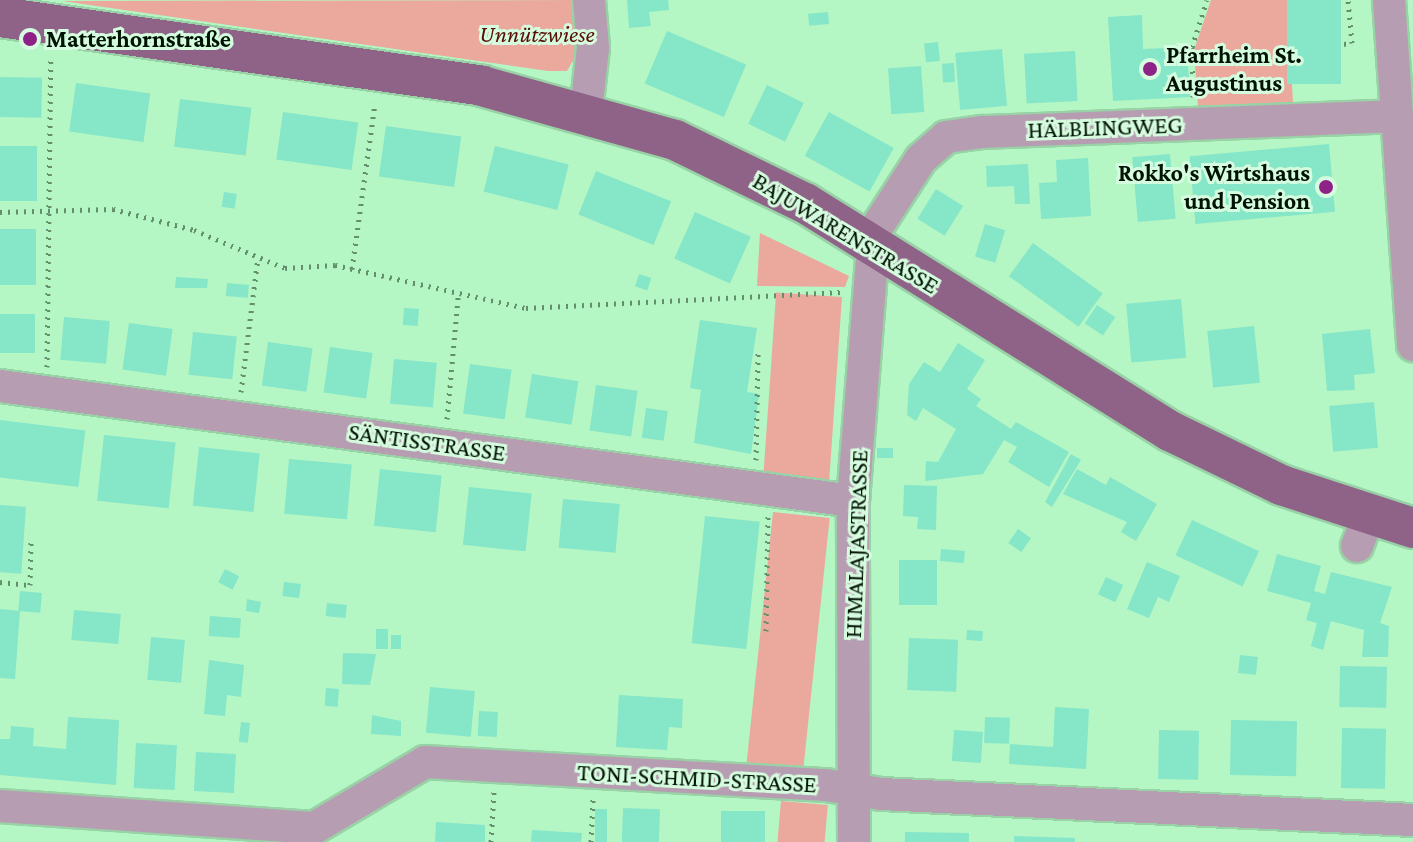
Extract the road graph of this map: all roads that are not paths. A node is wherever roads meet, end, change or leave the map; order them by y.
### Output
1 (589, 0) edge
2 (1389, 0) edge
3 (0, 17) edge
4 (586, 112) junction
5 (1397, 116) junction
6 (1408, 196) edge
7 (873, 246) junction
8 (1413, 345) edge
9 (0, 386) edge
10 (853, 501) junction
11 (1413, 528) edge
12 (853, 789) junction
13 (0, 806) edge
14 (1413, 820) edge
15 (854, 842) edge

1 - 4 street
2 - 5 street
3 - 4 main road, BAJUWARENSTRASSE
4 - 7 main road, BAJUWARENSTRASSE
5 - 6 street
5 - 7 street, HÄLBLINGWEG
6 - 8 street
7 - 10 street, HIMALAJASTRASSE
7 - 11 main road, BAJUWARENSTRASSE
9 - 10 street, SÄNTISSTRASSE
10 - 12 street, HIMALAJASTRASSE
12 - 13 street, TONI-SCHMID-STRASSE
12 - 14 street, TONI-SCHMID-STRASSE
12 - 15 street, HIMALAJASTRASSE

